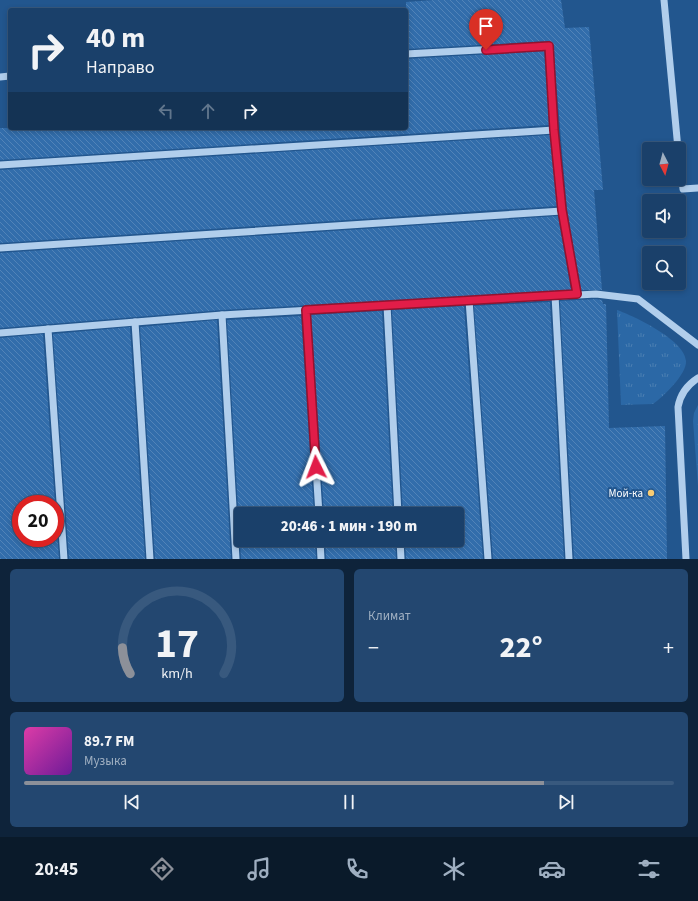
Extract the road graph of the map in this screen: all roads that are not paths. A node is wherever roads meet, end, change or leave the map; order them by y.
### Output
1 (664, 0) edge
2 (408, 54) edge
3 (554, 130) junction
4 (677, 142) edge
5 (0, 165) edge
6 (682, 186) edge
7 (698, 188) edge
8 (562, 210) junction
9 (0, 248) edge
10 (577, 294) junction
11 (555, 295) junction
12 (469, 300) junction
13 (387, 305) junction
14 (306, 310) junction
15 (222, 315) junction
16 (135, 322) junction
17 (48, 329) junction
18 (0, 333) edge
19 (698, 345) edge
20 (698, 378) edge
21 (318, 507) edge
22 (398, 507) edge
23 (320, 547) edge
24 (400, 547) edge
25 (64, 559) edge
26 (150, 559) edge
27 (236, 559) edge
28 (321, 559) edge
29 (401, 559) edge
30 (488, 559) edge
31 (569, 559) edge
32 (686, 559) edge

1 - 4 lane
2 - 3 lane
3 - 5 lane
3 - 8 lane
6 - 7 lane
8 - 9 lane
8 - 10 lane
10 - 11 lane
10 - 19 lane
11 - 12 lane
11 - 31 lane
12 - 13 lane
12 - 30 lane
13 - 14 lane
13 - 22 lane
14 - 15 lane
14 - 21 lane
15 - 16 lane
15 - 27 lane
16 - 17 lane
16 - 26 lane
17 - 18 lane
17 - 25 lane
20 - 32 lane
23 - 28 lane
24 - 29 lane

